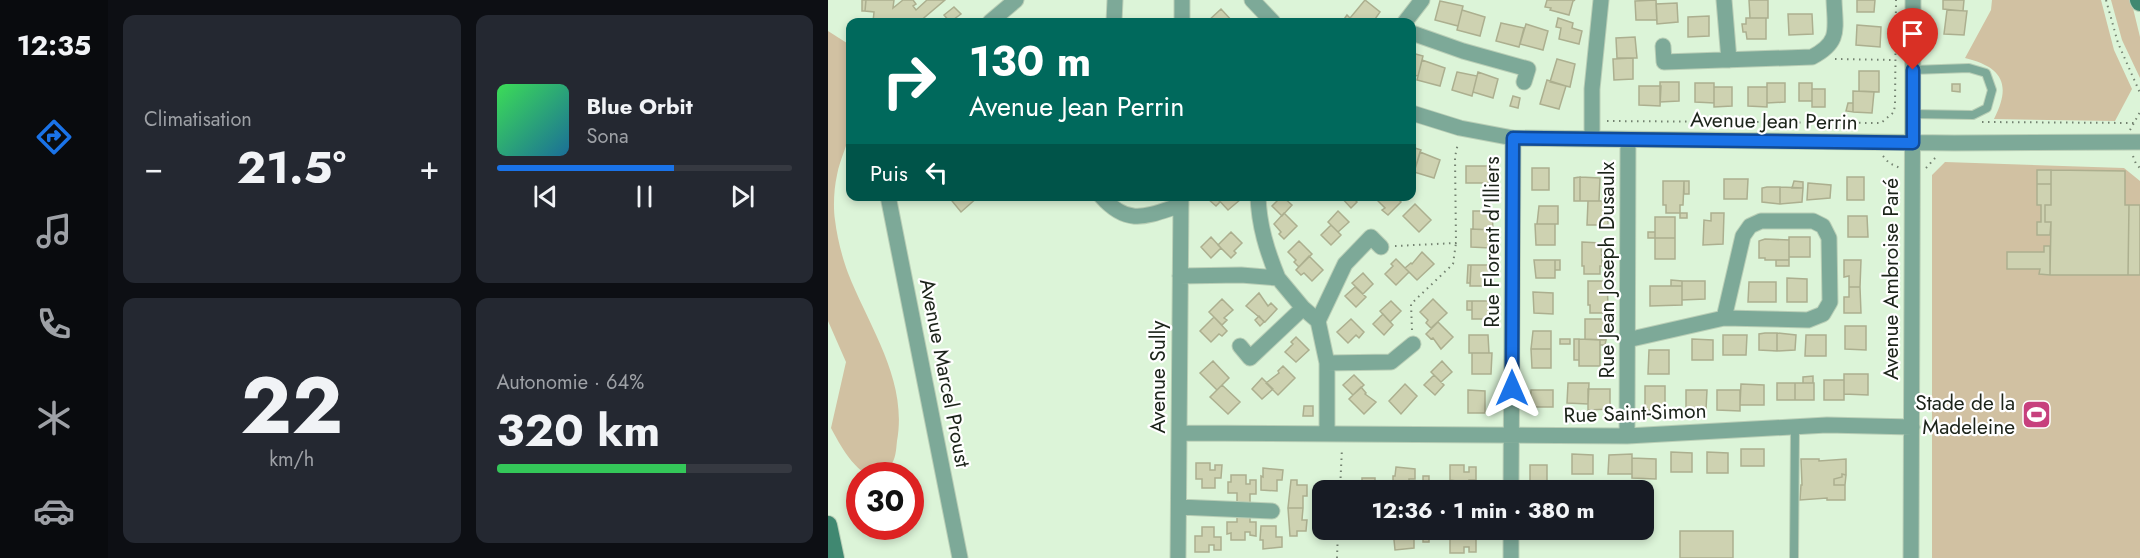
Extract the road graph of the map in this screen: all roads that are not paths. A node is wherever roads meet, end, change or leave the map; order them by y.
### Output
1 (1016, 0) edge
2 (1115, 0) edge
3 (1182, 0) edge
4 (1252, 0) edge
5 (1422, 0) edge
6 (1601, 0) edge
7 (1724, 0) edge
8 (1834, 0) edge
9 (1913, 0) edge
10 (995, 18) edge
11 (1114, 18) edge
12 (1182, 18) edge
13 (1269, 18) edge
14 (1408, 18) edge
15 (1416, 34) edge
16 (1663, 46) dead end
17 (1729, 60) junction
18 (1913, 65) junction
19 (1524, 82) dead end
20 (1416, 114) edge
21 (1913, 114) junction
22 (1513, 138) junction
23 (1592, 139) junction
24 (1628, 140) junction
25 (2140, 142) edge
26 (1913, 143) junction
27 (889, 201) edge
28 (1107, 201) edge
29 (1181, 201) edge
30 (1257, 201) edge
31 (1381, 247) road end
32 (1180, 276) junction
33 (1278, 278) junction
34 (1303, 308) junction
35 (1724, 318) junction
36 (1318, 321) junction
37 (1628, 340) junction
38 (1413, 344) road end
39 (1240, 346) dead end
40 (1328, 363) junction
41 (1795, 427) junction
42 (1912, 427) junction
43 (1179, 433) junction
44 (1335, 434) junction
45 (1512, 436) junction
46 (1627, 436) junction
47 (1511, 480) edge
48 (1179, 507) junction
49 (1272, 512) dead end
50 (828, 525) edge
51 (1511, 540) edge
52 (835, 558) edge
53 (960, 558) edge
54 (1178, 558) edge
55 (1511, 558) edge
56 (1794, 558) edge
57 (1911, 558) edge

1 - 10 street
2 - 11 street
3 - 12 street
4 - 13 street
5 - 14 street
6 - 23 street
7 - 17 street
8 - 17 street
9 - 18 street, Avenue Ambroise Paré
15 - 19 street
16 - 17 street
18 - 21 street, Avenue Ambroise Paré
18 - 21 lane
20 - 22 street, Avenue Jean Perrin
21 - 26 street, Avenue Ambroise Paré
22 - 23 street, Avenue Jean Perrin
22 - 45 street, Rue Florent d'Illiers
23 - 24 street, Avenue Jean Perrin
24 - 26 street, Avenue Jean Perrin
24 - 37 street, Rue Jean Joseph Dusaulx
25 - 26 street, Avenue Jean Perrin
26 - 42 street, Avenue Ambroise Paré
27 - 53 street, Avenue Marcel Proust
28 - 29 street
29 - 32 street, Avenue Sully
30 - 33 street
31 - 36 street
32 - 33 street
32 - 43 street, Avenue Sully
33 - 34 street
34 - 36 street
34 - 39 street
35 - 35 street
35 - 37 street
36 - 40 street
37 - 46 street, Rue Jean Joseph Dusaulx
38 - 40 street
40 - 44 street
41 - 42 street, Rue Saint-Simon
41 - 46 street, Rue Saint-Simon
41 - 56 lane
42 - 57 street, Avenue Ambroise Paré
43 - 44 street, Rue Saint-Simon
43 - 48 street, Avenue Sully
44 - 45 street, Rue Saint-Simon
45 - 46 street, Rue Saint-Simon
45 - 47 street, Rue Florent d'Illiers
48 - 49 street
48 - 54 street, Avenue Sully
50 - 52 main road
51 - 55 street

